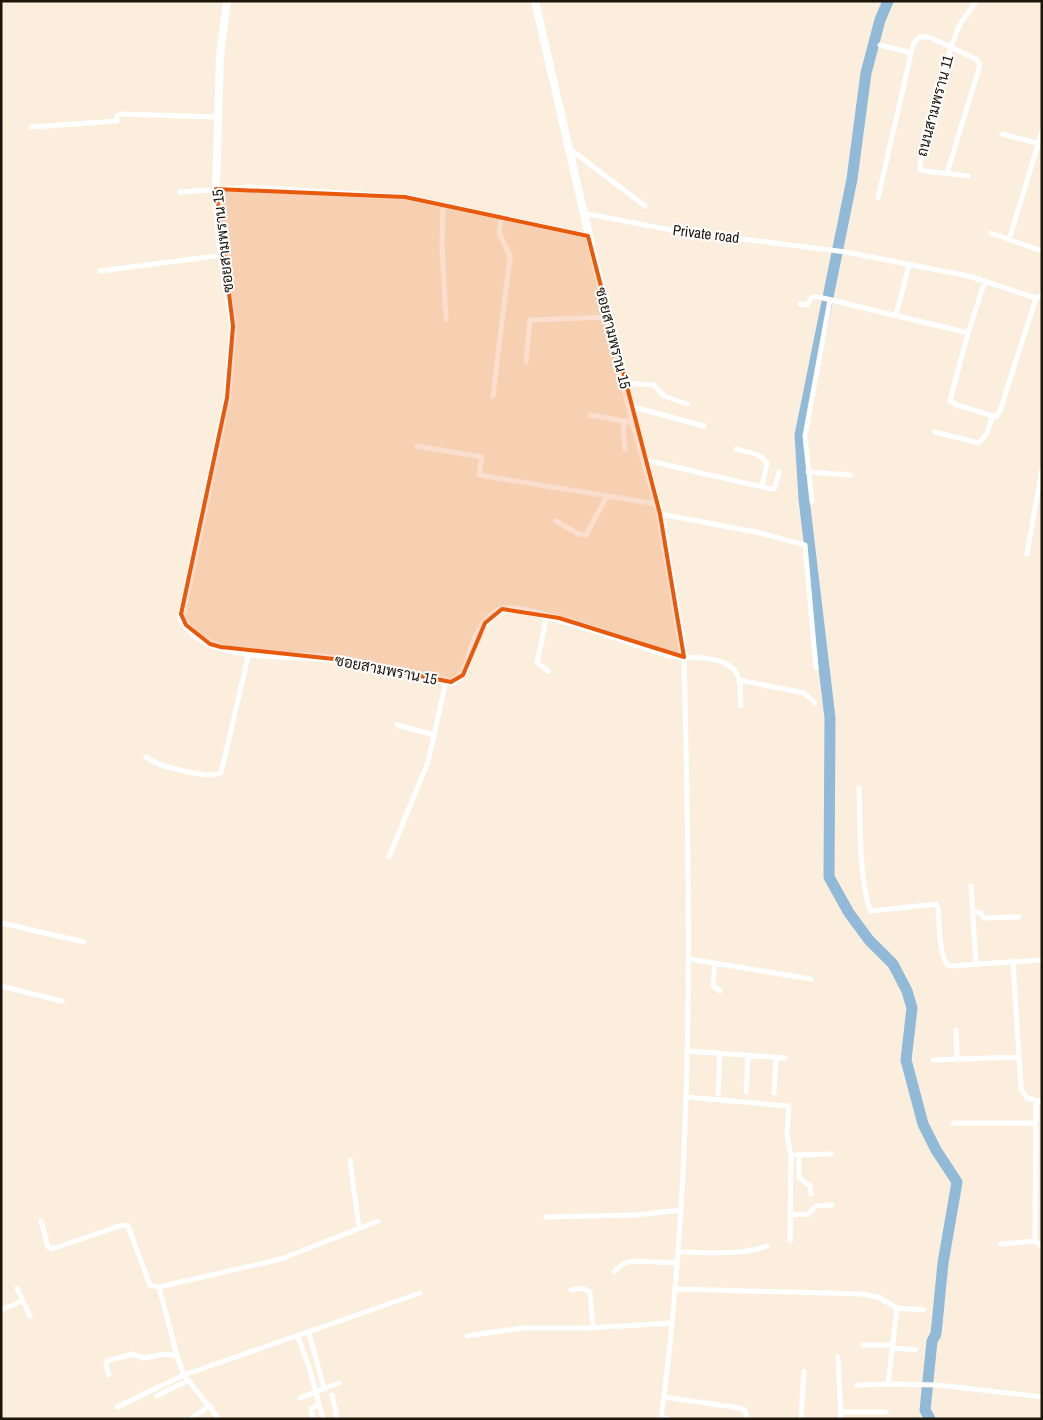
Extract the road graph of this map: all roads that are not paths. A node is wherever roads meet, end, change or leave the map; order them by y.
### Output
1 (227, 1) edge
2 (535, 1) edge
3 (976, 1) edge
4 (880, 45) dead end
5 (951, 47) junction
6 (911, 53) junction
7 (218, 117) junction
8 (31, 127) dead end
9 (1042, 131) edge
10 (1002, 134) dead end
11 (1037, 143) junction
12 (570, 149) junction
13 (947, 172) junction
14 (968, 176) dead end
15 (216, 188) junction
16 (180, 192) dead end
17 (878, 198) dead end
18 (443, 205) junction
19 (644, 206) dead end
20 (583, 213) junction
21 (502, 219) junction
22 (991, 233) dead end
23 (588, 236) junction
24 (1009, 240) junction
25 (1042, 251) edge
26 (223, 255) junction
27 (909, 265) junction
28 (100, 271) dead end
29 (985, 281) junction
30 (1039, 296) edge
31 (829, 300) junction
32 (800, 304) dead end
33 (896, 315) junction
34 (608, 317) junction
35 (446, 318) dead end
36 (968, 333) junction
37 (526, 362) dead end
38 (624, 383) junction
39 (493, 396) dead end
40 (687, 404) dead end
41 (630, 406) junction
42 (590, 415) dead end
43 (992, 417) junction
44 (625, 420) junction
45 (634, 423) junction
46 (704, 426) dead end
47 (934, 432) dead end
48 (417, 446) dead end
49 (625, 449) dead end
50 (736, 449) dead end
51 (645, 460) junction
52 (1042, 469) edge
53 (779, 472) dead end
54 (808, 472) junction
55 (850, 475) dead end
56 (762, 487) junction
57 (607, 496) junction
58 (812, 502) dead end
59 (657, 504) junction
60 (660, 514) junction
61 (556, 521) dead end
62 (1027, 554) dead end
63 (547, 616) junction
64 (249, 652) junction
65 (684, 657) junction
66 (816, 668) dead end
67 (548, 671) dead end
68 (740, 680) junction
69 (446, 681) junction
70 (816, 703) dead end
71 (740, 706) dead end
72 (398, 725) dead end
73 (435, 735) junction
74 (146, 757) dead end
75 (858, 788) dead end
76 (389, 857) dead end
77 (971, 886) dead end
78 (972, 911) junction
79 (1019, 917) dead end
80 (1, 923) edge
81 (84, 942) dead end
82 (690, 959) junction
83 (1042, 960) edge
84 (1013, 962) junction
85 (715, 963) junction
86 (976, 964) junction
87 (811, 979) dead end
88 (1, 986) edge
89 (720, 991) dead end
90 (62, 1001) dead end
91 (956, 1030) dead end
92 (688, 1052) junction
93 (720, 1054) junction
94 (748, 1056) junction
95 (1018, 1057) junction
96 (776, 1058) junction
97 (785, 1058) dead end
98 (933, 1060) dead end
99 (957, 1060) junction
100 (746, 1092) dead end
101 (774, 1093) dead end
102 (718, 1094) dead end
103 (686, 1097) junction
104 (1039, 1102) edge
105 (953, 1123) dead end
106 (1036, 1123) junction
107 (831, 1154) dead end
108 (791, 1155) junction
109 (799, 1155) junction
110 (350, 1160) dead end
111 (811, 1194) dead end
112 (832, 1204) dead end
113 (681, 1210) junction
114 (790, 1214) junction
115 (546, 1218) dead end
116 (41, 1221) dead end
117 (378, 1221) dead end
118 (359, 1228) junction
119 (790, 1241) dead end
120 (1035, 1241) junction
121 (1001, 1244) dead end
122 (767, 1246) dead end
123 (1042, 1246) edge
124 (678, 1252) junction
125 (677, 1264) junction
126 (614, 1272) dead end
127 (159, 1287) junction
128 (17, 1288) dead end
129 (675, 1289) junction
130 (571, 1290) dead end
131 (420, 1293) dead end
132 (22, 1302) junction
133 (897, 1308) junction
134 (1, 1310) edge
135 (924, 1310) dead end
136 (30, 1316) dead end
137 (672, 1323) junction
138 (593, 1328) junction
139 (309, 1333) junction
140 (467, 1336) dead end
141 (298, 1337) junction
142 (863, 1345) dead end
143 (893, 1346) junction
144 (916, 1350) dead end
145 (176, 1356) junction
146 (838, 1357) dead end
147 (804, 1371) dead end
148 (109, 1375) dead end
149 (184, 1375) junction
150 (187, 1381) junction
151 (339, 1383) dead end
152 (888, 1384) junction
153 (857, 1385) dead end
154 (324, 1388) junction
155 (316, 1392) junction
156 (157, 1396) dead end
157 (332, 1396) dead end
158 (664, 1397) junction
159 (1042, 1397) edge
160 (300, 1398) dead end
161 (319, 1404) junction
162 (210, 1406) junction
163 (117, 1407) dead end
164 (840, 1412) junction
165 (886, 1412) dead end
166 (661, 1418) edge
167 (190, 1419) edge
168 (219, 1419) edge
169 (313, 1419) edge
170 (323, 1419) edge
171 (337, 1419) edge
172 (669, 1419) edge
173 (747, 1419) edge
174 (801, 1419) edge
175 (841, 1419) edge

1 - 7 street, ซอยสามพราน 15
2 - 12 street, ซอยสามพราน 15
3 - 5 street, ถนนสามพราน 11
4 - 6 street
5 - 6 street
5 - 13 street
5 - 13 street, ถนนสามพราน 11
6 - 17 street
7 - 8 street
7 - 15 street, ซอยสามพราน 15
9 - 11 street
10 - 11 street
11 - 24 street
12 - 19 street
12 - 20 street, ซอยสามพราน 15
13 - 14 street, ถนนสามพราน 11
15 - 16 street
15 - 18 street
15 - 26 street, ซอยสามพราน 15
18 - 21 street
18 - 35 street
20 - 23 street, ซอยสามพราน 15
20 - 27 street, Private road
21 - 23 street
21 - 39 street
22 - 24 street
23 - 34 street, ซอยสามพราน 15
24 - 25 street
26 - 28 street
26 - 64 street, ซอยสามพราน 15
27 - 29 street, Private road
27 - 33 street
29 - 30 street, Private road
29 - 36 street
30 - 43 street
31 - 32 street
31 - 33 street
31 - 54 street
33 - 36 street
34 - 37 street
34 - 38 street, ซอยสามพราน 15
36 - 43 street
38 - 40 street
38 - 41 street, ซอยสามพราน 15
41 - 45 street, ซอยสามพราน 15
41 - 46 street
42 - 44 street
43 - 47 street
44 - 45 street
44 - 49 street
45 - 51 street, ซอยสามพราน 15
48 - 57 street
50 - 56 street
51 - 56 street
51 - 59 street, ซอยสามพราน 15
52 - 62 street
53 - 56 street
54 - 55 street
54 - 58 street
57 - 59 street
57 - 61 street
59 - 60 street, ซอยสามพราน 15
60 - 65 street, ซอยสามพราน 15
60 - 66 street
63 - 65 street, ซอยสามพราน 15
63 - 67 street
63 - 69 street, ซอยสามพราน 15
64 - 69 street, ซอยสามพราน 15
64 - 74 street
65 - 68 street
65 - 82 street
68 - 70 street
68 - 71 street
69 - 73 street
72 - 73 street
73 - 76 street
75 - 86 street
77 - 78 street
78 - 79 street
78 - 86 street
80 - 81 street
82 - 85 street
82 - 92 street
83 - 84 street
84 - 86 street
84 - 95 street
85 - 87 street
85 - 89 street
88 - 90 street
91 - 99 street
92 - 93 street
92 - 103 street
93 - 94 street
93 - 102 street
94 - 96 street
94 - 100 street
95 - 99 street
95 - 104 street
96 - 97 street
96 - 101 street
98 - 99 street
103 - 108 street
103 - 113 street
104 - 106 street
105 - 106 street
106 - 120 street
107 - 109 street
108 - 109 street
108 - 114 street
109 - 111 street
110 - 118 street
112 - 114 street
113 - 115 street
113 - 124 street
114 - 119 street
116 - 127 street
117 - 118 street
118 - 127 street
120 - 121 street
120 - 123 street
122 - 124 street
124 - 125 street
125 - 126 street
125 - 129 street
127 - 145 street
128 - 132 street
129 - 133 street
129 - 137 street
130 - 138 street
131 - 139 street
132 - 134 street
132 - 136 street
133 - 135 street
133 - 143 street
137 - 138 street
137 - 158 street
138 - 140 street
139 - 141 street
139 - 154 street
141 - 149 street
141 - 155 street
142 - 143 street
143 - 144 street
143 - 152 street
145 - 148 street
145 - 149 street
146 - 164 street
147 - 174 street
149 - 150 street
149 - 163 street
150 - 156 street
150 - 162 street
151 - 154 street
152 - 153 street
152 - 159 street
154 - 155 street
155 - 160 street
155 - 161 street
157 - 171 street
158 - 166 street
158 - 173 street
161 - 169 street
161 - 170 street
162 - 167 street
162 - 168 street
164 - 165 street
164 - 175 street
166 - 172 street

